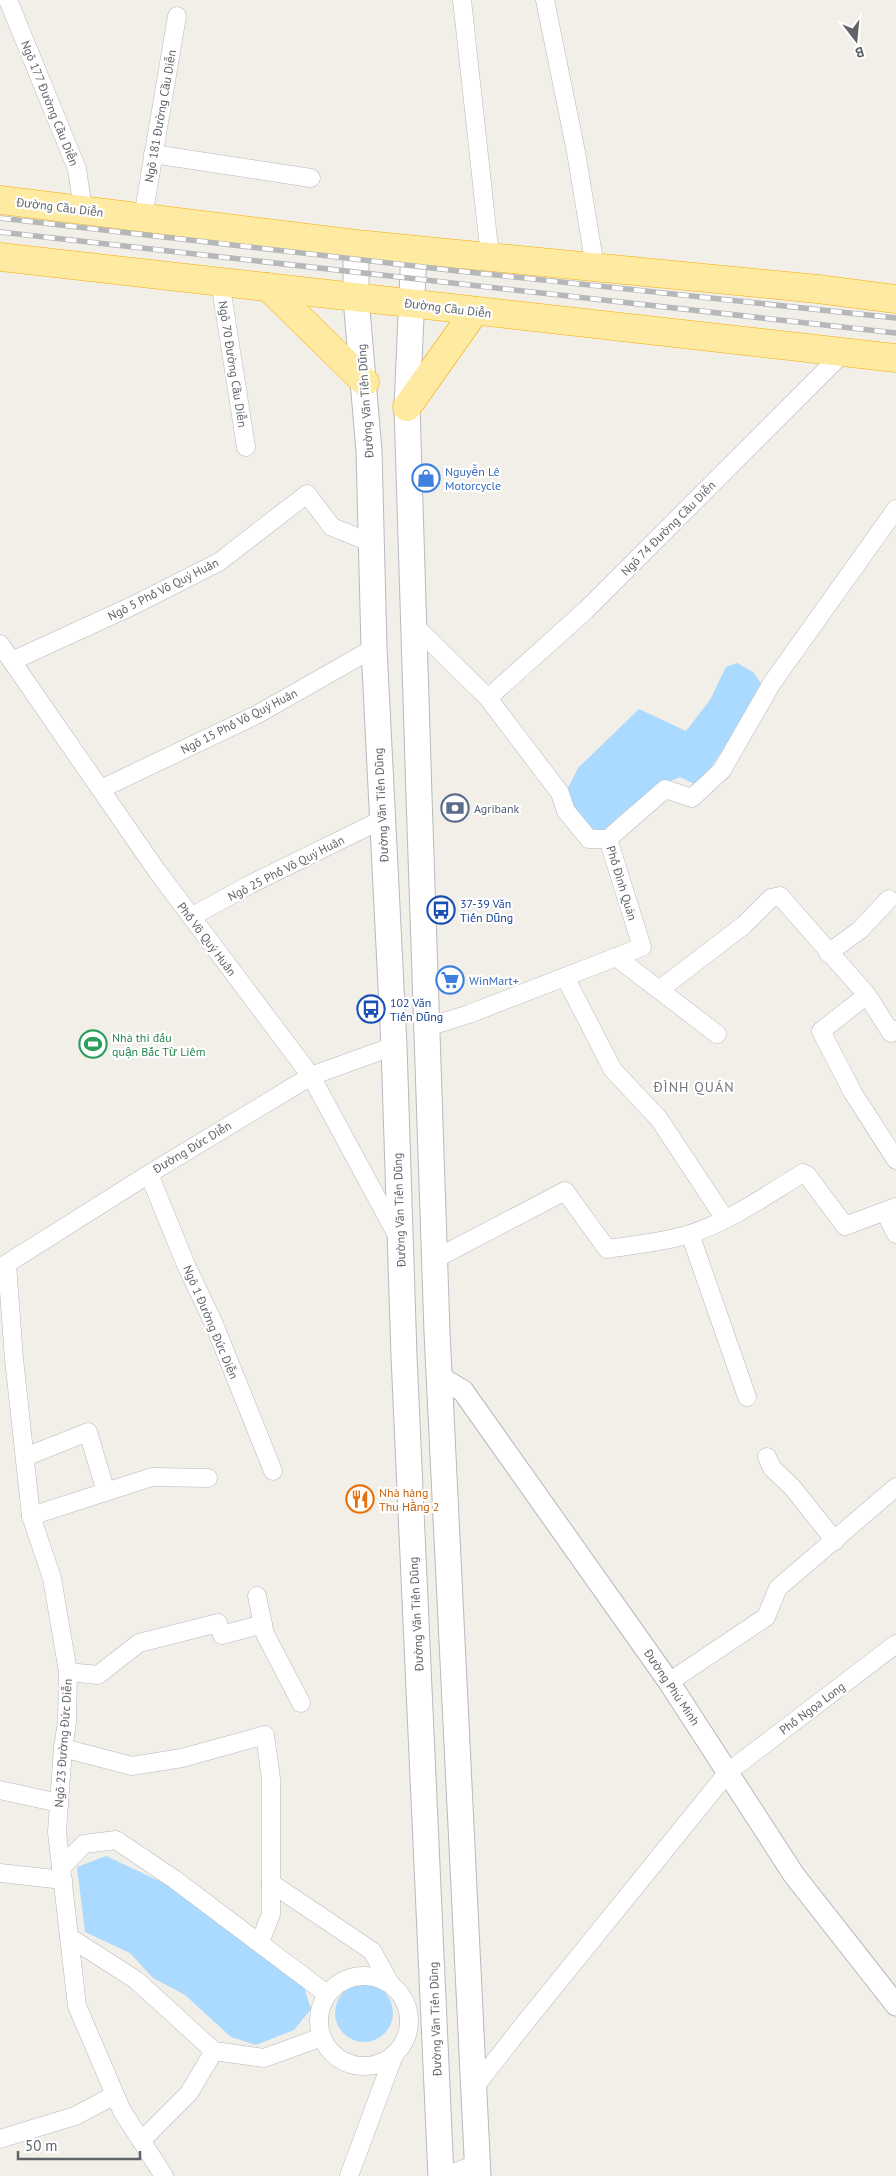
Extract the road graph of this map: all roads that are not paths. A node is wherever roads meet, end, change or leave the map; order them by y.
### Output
1 (8, 0) edge
2 (462, 0) edge
3 (545, 0) edge
4 (177, 16) dead end
5 (153, 154) junction
6 (311, 178) dead end
7 (0, 200) edge
8 (83, 209) junction
9 (143, 217) junction
10 (356, 244) junction
11 (414, 249) junction
12 (0, 257) edge
13 (490, 257) junction
14 (595, 267) junction
15 (220, 282) junction
16 (268, 287) junction
17 (356, 298) junction
18 (896, 299) edge
19 (411, 304) junction
20 (474, 311) junction
21 (843, 353) junction
22 (896, 358) edge
23 (365, 382) junction
24 (407, 407) junction
25 (246, 447) dead end
26 (896, 509) edge
27 (890, 532) edge
28 (372, 543) junction
29 (413, 624) junction
30 (0, 644) edge
31 (374, 648) junction
32 (12, 661) junction
33 (488, 698) junction
34 (101, 789) junction
35 (381, 820) junction
36 (608, 839) junction
37 (889, 899) dead end
38 (191, 917) junction
39 (828, 953) junction
40 (616, 957) junction
41 (565, 976) junction
42 (660, 990) junction
43 (867, 995) junction
44 (428, 1027) junction
45 (896, 1030) edge
46 (717, 1034) dead end
47 (394, 1046) junction
48 (310, 1076) junction
49 (896, 1160) edge
50 (149, 1174) junction
51 (891, 1209) edge
52 (725, 1219) junction
53 (690, 1234) junction
54 (896, 1234) edge
55 (401, 1242) junction
56 (435, 1260) junction
57 (3, 1266) edge
58 (440, 1377) junction
59 (747, 1397) dead end
60 (25, 1457) junction
61 (767, 1457) dead end
62 (273, 1471) dead end
63 (208, 1478) dead end
64 (896, 1487) edge
65 (106, 1492) junction
66 (31, 1516) junction
67 (835, 1541) junction
68 (256, 1596) dead end
69 (263, 1624) junction
70 (896, 1644) edge
71 (68, 1672) junction
72 (669, 1682) junction
73 (301, 1703) dead end
74 (63, 1748) junction
75 (728, 1772) junction
76 (0, 1790) edge
77 (59, 1802) junction
78 (0, 1873) edge
79 (62, 1874) junction
80 (271, 1883) junction
81 (69, 1937) junction
82 (260, 1942) junction
83 (390, 1983) junction
84 (327, 1994) junction
85 (896, 2005) edge
86 (409, 2028) junction
87 (322, 2037) junction
88 (436, 2046) junction
89 (214, 2050) junction
90 (394, 2056) junction
91 (474, 2088) junction
92 (115, 2095) junction
93 (0, 2139) edge
94 (141, 2141) junction
95 (478, 2170) edge
96 (164, 2176) edge
97 (348, 2176) edge
98 (442, 2176) edge

1 - 8 street, Ngõ 177 Đường Cầu Diễn
2 - 13 street
3 - 14 street
4 - 5 street, Ngõ 181 Đường Cầu Diễn
5 - 6 street
5 - 9 street, Ngõ 181 Đường Cầu Diễn
7 - 8 highway, Đường Cầu Diễn
8 - 9 highway, Đường Cầu Diễn
9 - 10 highway, Đường Cầu Diễn
10 - 11 highway, Đường Cầu Diễn
10 - 17 main road, Đường Văn Tiến Dũng
11 - 13 highway, Đường Cầu Diễn
11 - 19 main road
12 - 15 highway, Đường Cầu Diễn
13 - 14 highway, Đường Cầu Diễn
14 - 18 highway, Đường Cầu Diễn
15 - 16 highway, Đường Cầu Diễn
15 - 25 street, Ngõ 70 Đường Cầu Diễn
16 - 17 highway, Đường Cầu Diễn
16 - 23 highway
17 - 19 highway, Đường Cầu Diễn
17 - 23 main road, Đường Văn Tiến Dũng
19 - 20 highway, Đường Cầu Diễn
19 - 24 main road
20 - 21 highway, Đường Cầu Diễn
20 - 24 highway
21 - 22 highway, Đường Cầu Diễn
21 - 33 street, Ngõ 74 Đường Cầu Diễn
23 - 28 main road, Đường Văn Tiến Dũng
24 - 29 main road
26 - 27 street, Phố Đình Quán
27 - 36 street, Phố Đình Quán
28 - 31 main road, Đường Văn Tiến Dũng
28 - 32 street, Ngõ 5 Phố Võ Quý Huân
29 - 33 street
29 - 44 main road
30 - 32 street, Phố Võ Quý Huân
31 - 34 street, Ngõ 15 Phố Võ Quý Huân
31 - 35 main road, Đường Văn Tiến Dũng
32 - 34 street, Phố Võ Quý Huân
33 - 36 street
34 - 38 street, Phố Võ Quý Huân
35 - 38 street, Ngõ 25 Phố Võ Quý Huân
35 - 47 main road, Đường Văn Tiến Dũng
36 - 40 street, Phố Đình Quán
37 - 39 street
38 - 48 street, Phố Võ Quý Huân
39 - 42 street
39 - 43 street
40 - 41 street, Phố Đình Quán
40 - 42 street
41 - 44 street, Phố Đình Quán
41 - 52 street
42 - 46 street
43 - 45 street
43 - 49 street
44 - 56 main road
47 - 48 street, Đường Đức Diễn
47 - 55 main road, Đường Văn Tiến Dũng
48 - 50 street, Đường Đức Diễn
48 - 55 street, Phố Võ Quý Huân
50 - 57 street, Đường Đức Diễn
50 - 62 street, Ngõ 1 Đường Đức Diễn
51 - 52 street
51 - 54 street
52 - 53 street
53 - 56 street
53 - 59 street
55 - 88 main road, Đường Văn Tiến Dũng
56 - 58 main road
57 - 60 street, Ngõ 23 Đường Đức Diễn
58 - 72 street, Đường Phú Minh
58 - 91 main road
60 - 65 street
60 - 66 street, Ngõ 23 Đường Đức Diễn
61 - 67 street
63 - 65 street
64 - 67 street
65 - 66 street
66 - 71 street, Ngõ 23 Đường Đức Diễn
67 - 72 street
68 - 69 street
69 - 71 street
69 - 73 street
70 - 75 street, Phố Ngọa Long
71 - 74 street, Ngõ 23 Đường Đức Diễn
72 - 75 street, Đường Phú Minh
74 - 77 street, Ngõ 23 Đường Đức Diễn
74 - 80 street
75 - 85 street, Đường Phú Minh
75 - 91 street, Phố Ngọa Long
76 - 77 street
77 - 79 street, Ngõ 23 Đường Đức Diễn
78 - 79 street
79 - 81 street, Ngõ 23 Đường Đức Diễn
79 - 82 street
80 - 82 street
80 - 83 street
81 - 89 street
81 - 92 street, Ngõ 23 Đường Đức Diễn
82 - 84 street
83 - 84 street
83 - 86 street
84 - 87 street
86 - 88 street
86 - 90 street
87 - 89 street
87 - 90 street
88 - 98 main road, Đường Văn Tiến Dũng
89 - 94 street
90 - 97 street
91 - 95 main road
92 - 93 street
92 - 94 street, Ngõ 23 Đường Đức Diễn
94 - 96 street, Ngõ 23 Đường Đức Diễn
95 - 98 street

